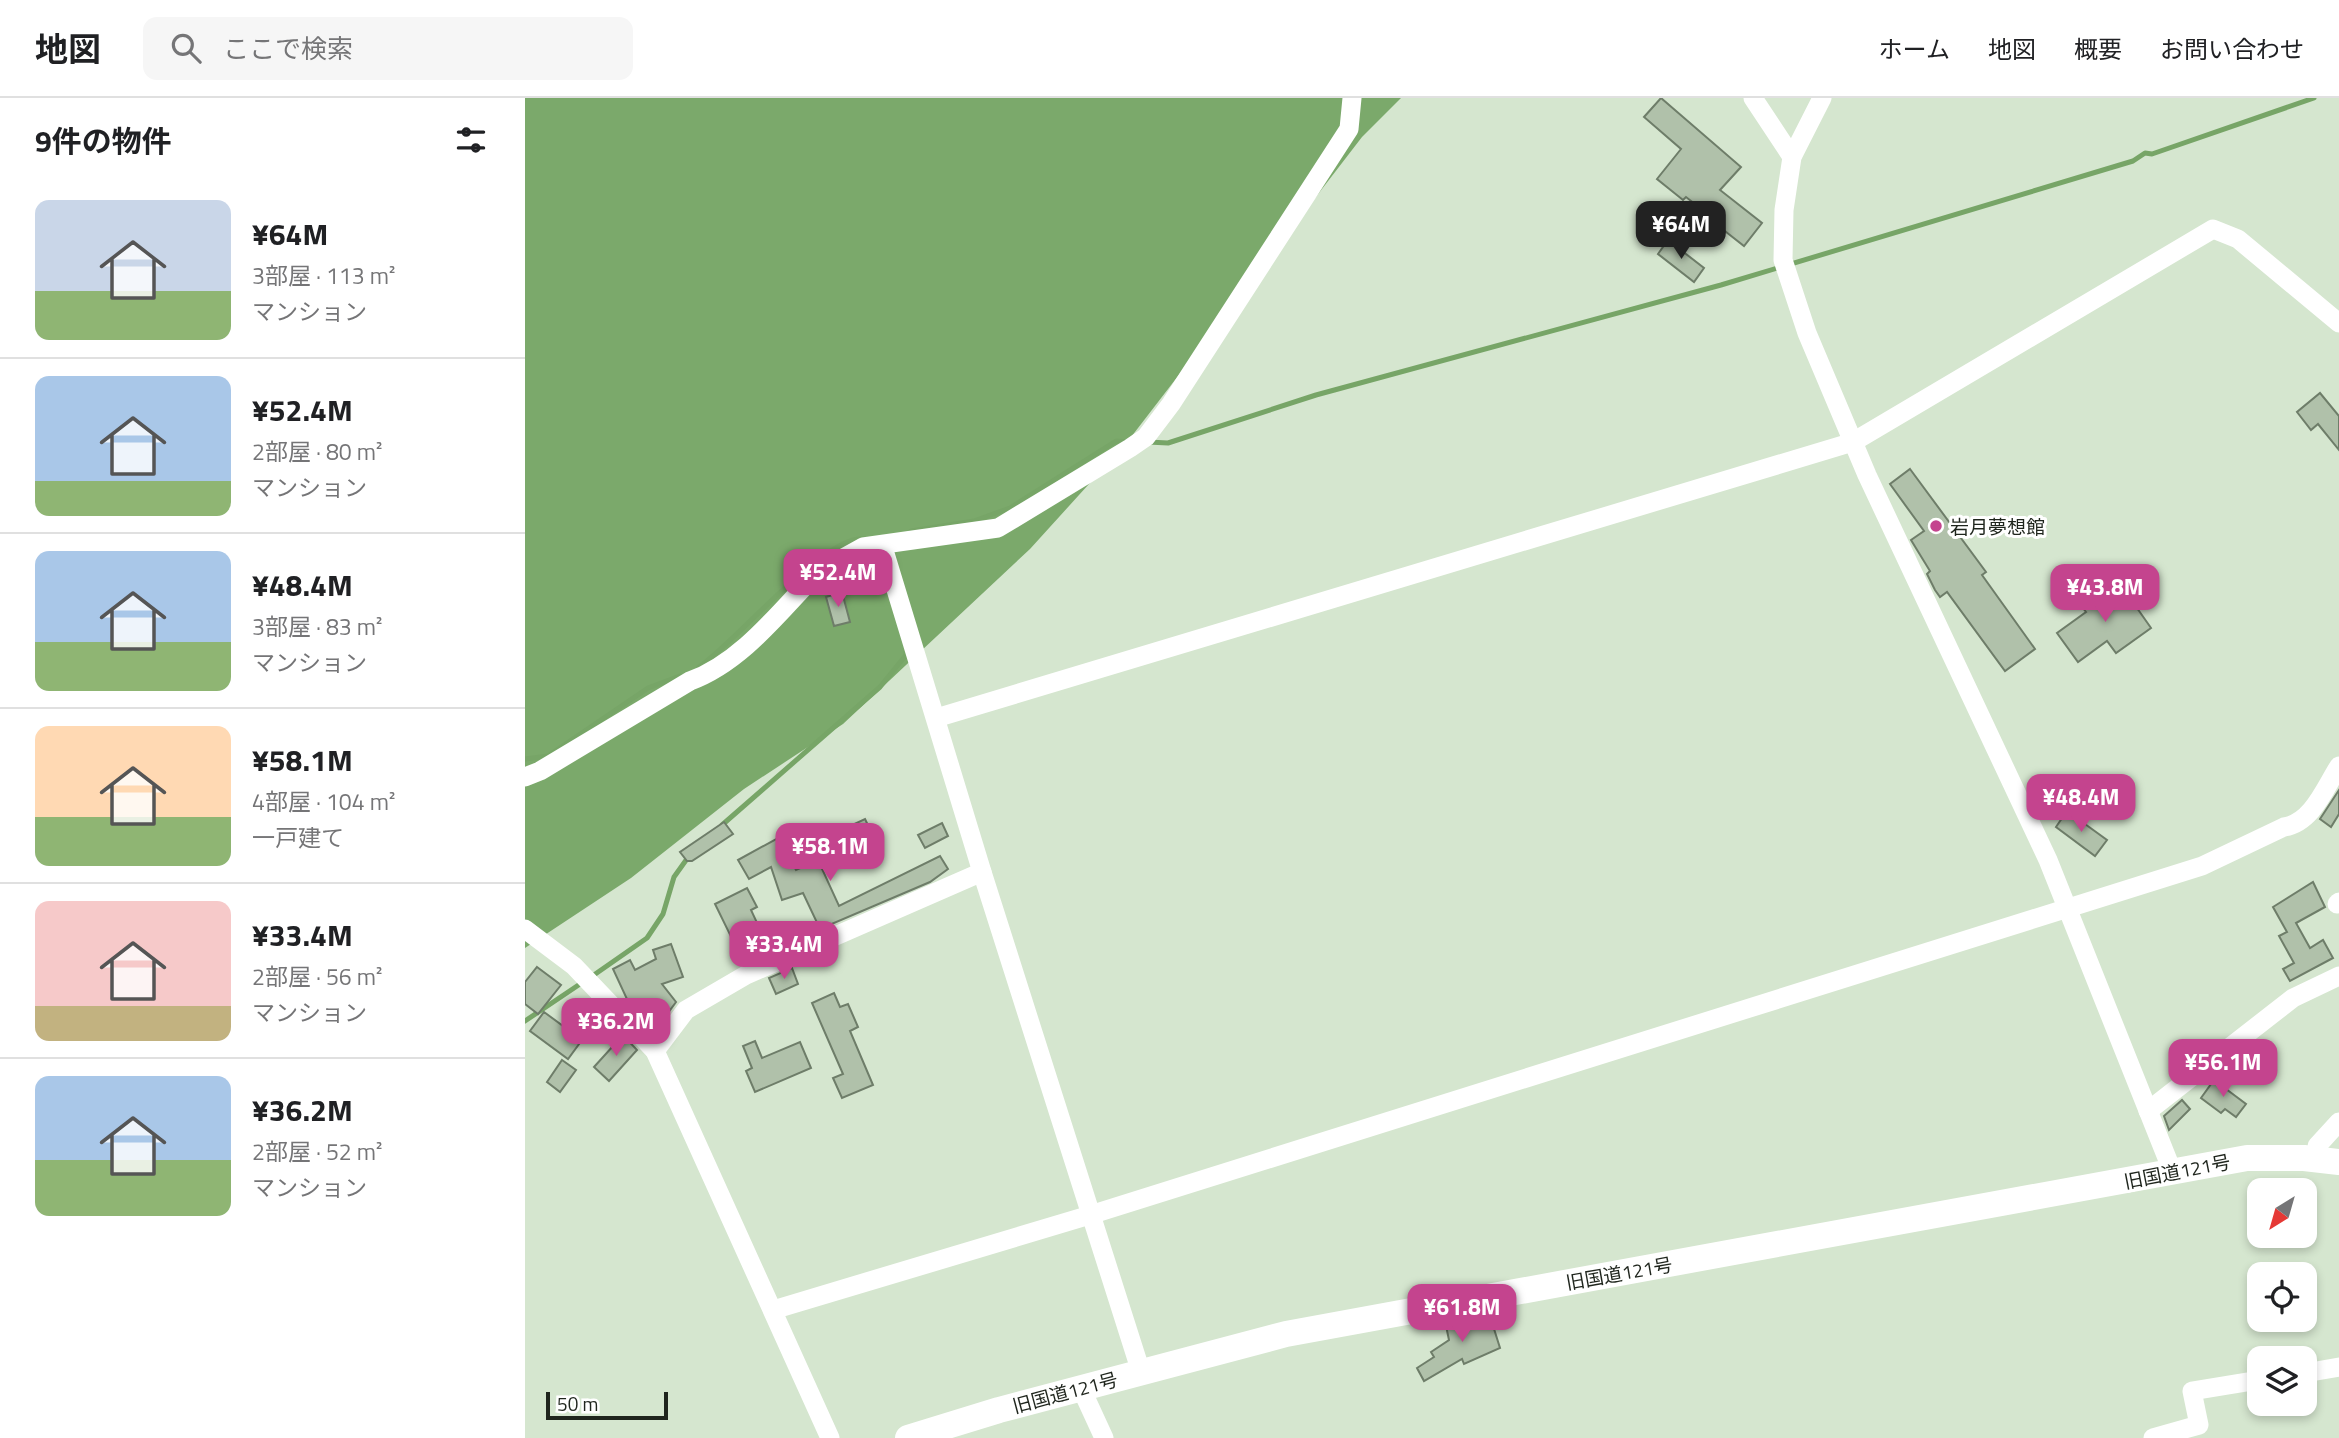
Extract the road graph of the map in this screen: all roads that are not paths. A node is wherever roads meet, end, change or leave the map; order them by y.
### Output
1 (1352, 98) edge
2 (1753, 98) edge
3 (1822, 98) edge
4 (1792, 158) junction
5 (2339, 323) edge
6 (1853, 442) junction
7 (883, 547) junction
8 (936, 718) junction
9 (2339, 766) edge
10 (525, 777) edge
11 (982, 872) junction
12 (2069, 909) junction
13 (525, 929) edge
14 (2339, 976) edge
15 (655, 1051) junction
16 (2148, 1111) junction
17 (2339, 1122) edge
18 (2328, 1161) edge
19 (2173, 1173) junction
20 (1090, 1215) junction
21 (773, 1310) junction
22 (2339, 1367) edge
23 (2317, 1371) edge
24 (1141, 1373) junction
25 (2247, 1382) edge
26 (1081, 1388) junction
27 (830, 1438) edge
28 (908, 1438) edge
29 (1104, 1438) edge
30 (2154, 1438) edge

1 - 7 street
2 - 4 street
3 - 4 street
4 - 6 street
5 - 6 street
6 - 8 street
6 - 12 street
7 - 8 street
7 - 10 street
8 - 11 street
9 - 12 street
11 - 15 street
11 - 20 street
12 - 16 street
12 - 20 street
13 - 15 street
14 - 16 street
15 - 21 street
16 - 19 street
17 - 18 street
18 - 19 street, 旧国道121号
19 - 24 street, 旧国道121号
20 - 21 street
20 - 24 street
21 - 27 street
22 - 23 street
24 - 26 street, 旧国道121号
25 - 30 street
26 - 28 street, 旧国道121号
26 - 29 street

